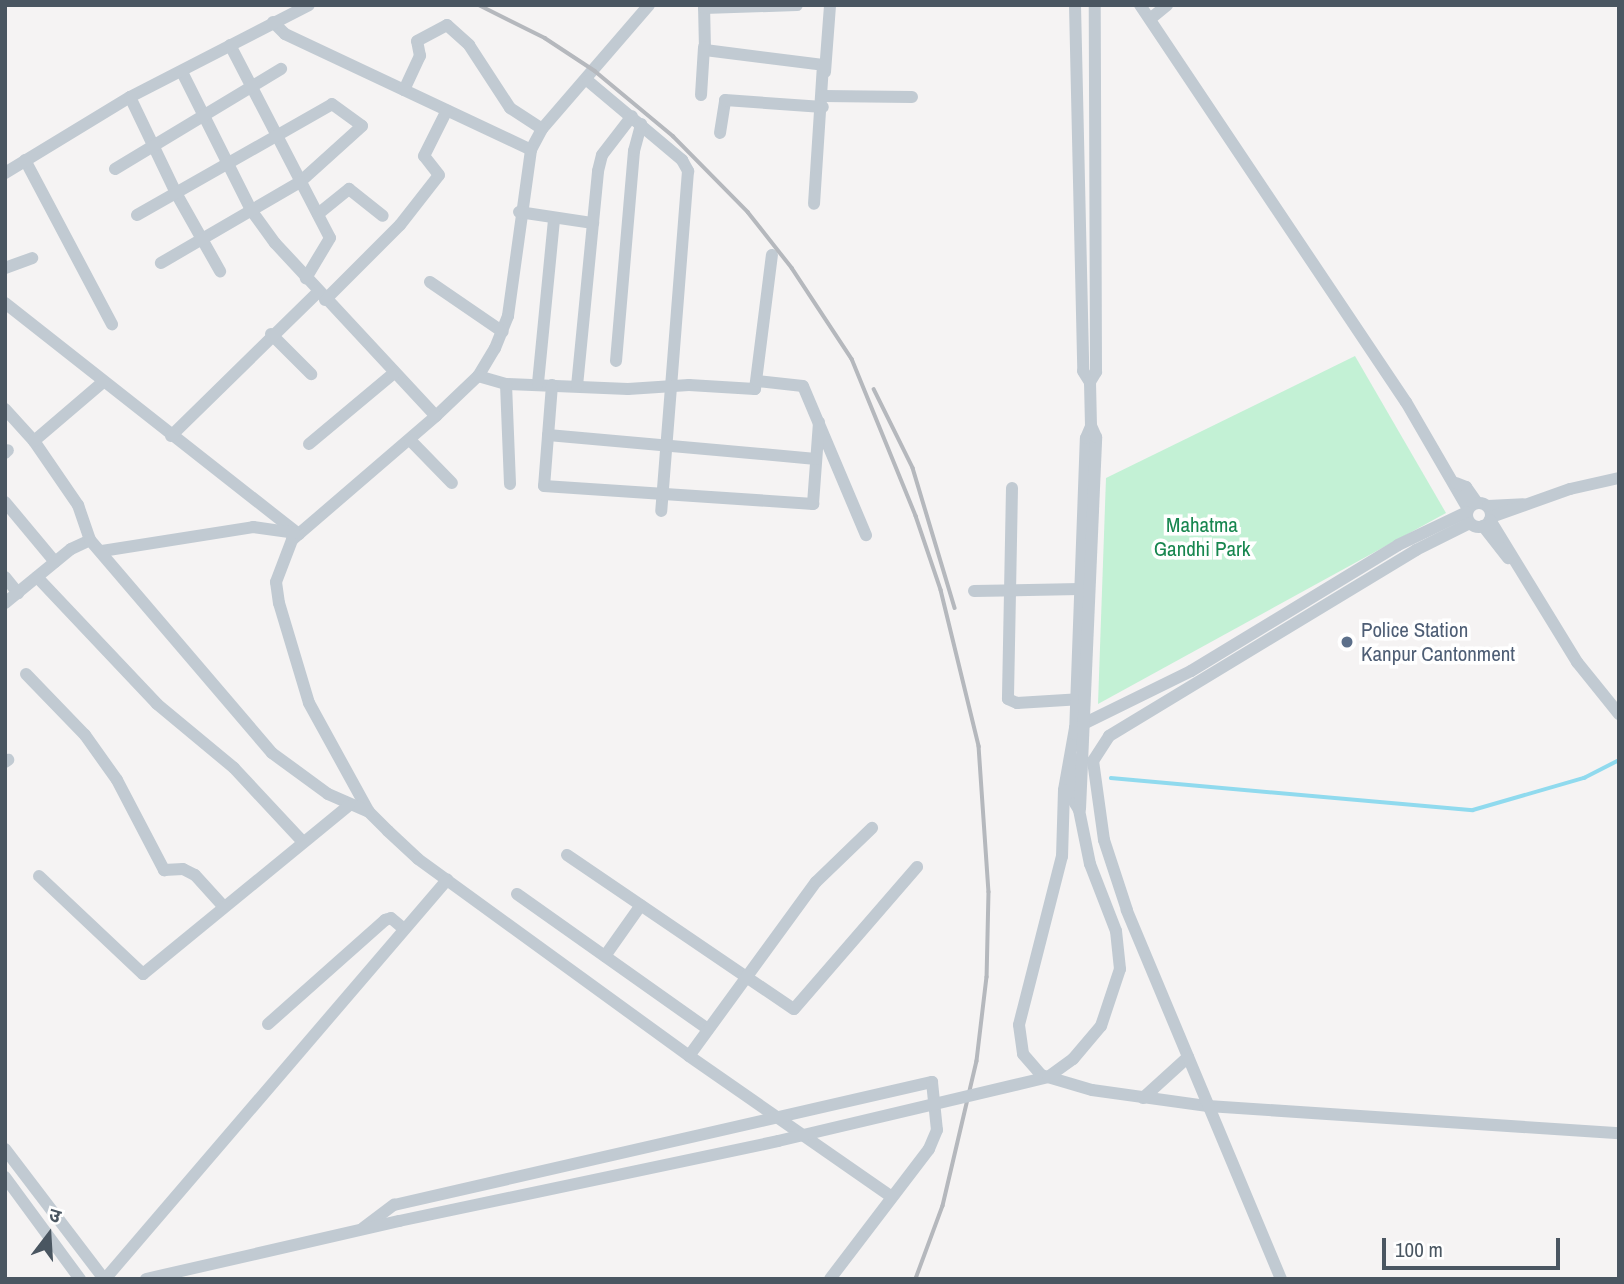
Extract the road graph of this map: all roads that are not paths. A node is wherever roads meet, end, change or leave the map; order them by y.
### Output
1 (309, 5) edge
2 (649, 5) edge
3 (797, 5) edge
4 (1075, 5) edge
5 (1095, 5) edge
6 (1140, 5) edge
7 (1167, 5) edge
8 (830, 6) edge
9 (704, 7) edge
10 (1150, 19) junction
11 (274, 22) junction
12 (230, 45) junction
13 (704, 47) junction
14 (281, 69) dead end
15 (182, 72) junction
16 (825, 74) junction
17 (588, 81) junction
18 (251, 88) junction
19 (404, 90) junction
20 (701, 95) dead end
21 (130, 97) junction
22 (912, 97) dead end
23 (823, 101) junction
24 (447, 110) junction
25 (202, 115) junction
26 (636, 120) junction
27 (542, 129) junction
28 (720, 133) dead end
29 (275, 137) junction
30 (153, 145) junction
31 (531, 150) junction
32 (25, 160) junction
33 (226, 164) junction
34 (115, 169) dead end
35 (5, 173) edge
36 (300, 182) junction
37 (176, 193) junction
38 (814, 204) dead end
39 (251, 210) junction
40 (519, 212) junction
41 (318, 214) junction
42 (136, 215) dead end
43 (383, 216) dead end
44 (554, 219) junction
45 (593, 223) junction
46 (201, 238) junction
47 (772, 255) dead end
48 (32, 258) dead end
49 (161, 264) dead end
50 (5, 268) edge
51 (220, 271) dead end
52 (306, 278) junction
53 (430, 282) dead end
54 (321, 296) junction
55 (5, 303) edge
56 (112, 324) dead end
57 (503, 332) junction
58 (271, 334) junction
59 (616, 361) dead end
60 (394, 373) junction
61 (311, 374) dead end
62 (478, 376) junction
63 (757, 381) junction
64 (103, 382) junction
65 (1090, 382) junction
66 (538, 383) junction
67 (506, 384) junction
68 (552, 385) junction
69 (577, 386) junction
70 (673, 386) junction
71 (5, 409) edge
72 (436, 416) junction
73 (819, 422) junction
74 (1091, 426) junction
75 (548, 435) junction
76 (171, 436) junction
77 (410, 440) junction
78 (34, 441) junction
79 (309, 444) dead end
80 (667, 444) junction
81 (816, 459) junction
82 (1619, 478) edge
83 (452, 483) dead end
84 (510, 484) dead end
85 (1012, 488) dead end
86 (663, 493) junction
87 (5, 502) edge
88 (661, 511) dead end
89 (1479, 515) junction
90 (299, 534) junction
91 (866, 535) dead end
92 (90, 540) junction
93 (102, 551) junction
94 (55, 562) junction
95 (5, 577) edge
96 (37, 577) junction
97 (1343, 578) junction
98 (1080, 589) junction
99 (1009, 590) junction
100 (974, 591) dead end
101 (1350, 592) junction
102 (18, 593) junction
103 (5, 603) edge
104 (26, 674) dead end
105 (1079, 700) junction
106 (1619, 715) edge
107 (1080, 727) junction
108 (1085, 768) junction
109 (348, 806) junction
110 (369, 811) junction
111 (872, 828) dead end
112 (303, 842) junction
113 (567, 855) dead end
114 (917, 867) dead end
115 (39, 876) dead end
116 (447, 880) junction
117 (517, 894) dead end
118 (641, 905) junction
119 (224, 907) junction
120 (403, 928) junction
121 (604, 956) junction
122 (746, 975) junction
123 (268, 1024) dead end
124 (708, 1029) junction
125 (689, 1056) junction
126 (1188, 1057) junction
127 (1143, 1098) junction
128 (1209, 1106) junction
129 (781, 1119) junction
130 (1619, 1133) edge
131 (5, 1149) edge
132 (5, 1177) edge
133 (892, 1197) junction
134 (363, 1228) junction
135 (80, 1279) edge
136 (104, 1279) edge
137 (146, 1279) edge
138 (830, 1279) edge
139 (1281, 1279) edge

1 - 11 street
2 - 17 street
3 - 9 street
4 - 65 street
5 - 65 street
6 - 10 street
7 - 10 street
8 - 16 street
9 - 13 street
10 - 89 street
11 - 12 street
11 - 19 street
12 - 15 street
12 - 18 street
13 - 16 street
13 - 20 street
14 - 18 street
15 - 21 street
15 - 25 street
16 - 23 street
17 - 26 street
17 - 27 street
18 - 25 street
18 - 29 street
19 - 24 street
19 - 27 street
21 - 30 street
21 - 32 street
22 - 23 street
23 - 28 street
23 - 38 street
24 - 31 street
24 - 54 street
25 - 30 street
25 - 33 street
26 - 45 street
26 - 59 street
26 - 70 street
27 - 31 street
29 - 33 street
29 - 36 street
29 - 36 street
30 - 34 street
30 - 37 street
31 - 40 street
32 - 35 street
32 - 56 street
33 - 37 street
33 - 39 street
36 - 39 street
36 - 41 street
37 - 42 street
37 - 46 street
39 - 46 street
39 - 52 street
40 - 44 street
40 - 57 street
41 - 43 street
41 - 52 street
44 - 45 street
44 - 66 street
45 - 69 street
46 - 49 street
46 - 51 street
47 - 63 street
48 - 50 street
52 - 54 street
53 - 57 street
54 - 58 street
54 - 60 street
55 - 64 street
57 - 62 street
58 - 61 street
58 - 76 street
60 - 72 street
60 - 79 street
62 - 67 street
62 - 72 street
63 - 70 street
63 - 73 street
64 - 76 street
64 - 78 street
65 - 74 street
66 - 67 street
66 - 68 street
67 - 84 street
68 - 69 street
68 - 75 street
69 - 70 street
70 - 80 street
71 - 78 street
72 - 77 street
73 - 81 street
73 - 91 street
74 - 98 street
74 - 105 street
75 - 80 street
75 - 86 street
76 - 90 street
77 - 83 street
77 - 90 street
78 - 92 street
80 - 81 street
80 - 86 street
81 - 86 street
82 - 89 street
85 - 99 street
86 - 88 street
87 - 94 street
89 - 97 street
89 - 101 street
89 - 106 street
90 - 93 street
90 - 110 street
92 - 93 street
92 - 94 street
93 - 109 street
94 - 96 street
95 - 102 street
96 - 102 street
96 - 112 street
97 - 101 street
97 - 107 street
98 - 99 street
98 - 105 street
99 - 100 street
99 - 105 street
101 - 108 street
102 - 103 street
104 - 119 street
105 - 107 street
107 - 108 street
107 - 127 street
108 - 126 street
108 - 134 street, bridge
109 - 110 street
109 - 112 street
110 - 116 street
111 - 122 street
112 - 119 street
113 - 118 street
114 - 122 street
115 - 119 street
116 - 120 street
116 - 125 street
117 - 121 street
118 - 121 street
118 - 122 street
120 - 123 street
120 - 136 street
121 - 124 street
122 - 124 street
124 - 125 street
125 - 129 street
126 - 127 street
126 - 128 street
127 - 128 street
128 - 130 street
128 - 139 street
129 - 133 street
129 - 133 street
129 - 134 street
131 - 136 street
132 - 135 street
133 - 138 street
134 - 137 street

